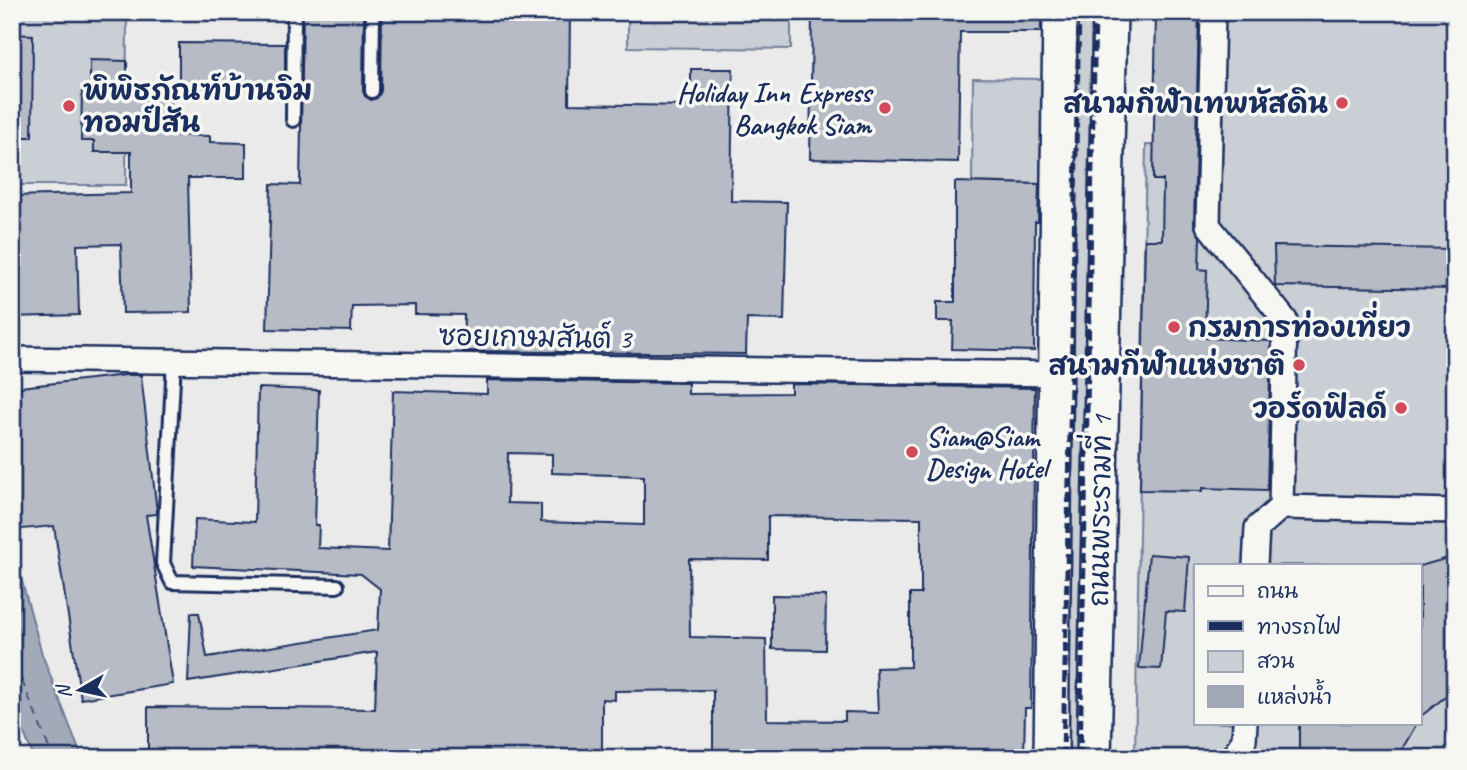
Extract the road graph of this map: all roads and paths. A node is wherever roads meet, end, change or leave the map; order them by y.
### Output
1 (294, 12) edge
2 (373, 12) edge
3 (1060, 12) edge
4 (1110, 12) edge
5 (1213, 12) edge
6 (372, 91) dead end
7 (293, 120) dead end
8 (12, 359) edge
9 (174, 362) junction
10 (1056, 374) junction
11 (1281, 507) junction
12 (1455, 511) edge
13 (1255, 564) edge
14 (337, 586) dead end
15 (1245, 724) edge
16 (1051, 758) edge
17 (1094, 758) edge
18 (1232, 758) edge

1 - 7 lane
2 - 6 lane
3 - 10 main road, ถนนพระรามที่ 1
4 - 17 main road, ถนนพระรามที่ 1
5 - 11 street
8 - 9 street, ซอยเกษมสันต์ 3
9 - 10 street, ซอยเกษมสันต์ 3
9 - 14 lane
10 - 16 main road, ถนนพระรามที่ 1
11 - 12 street
11 - 13 street
15 - 18 street

